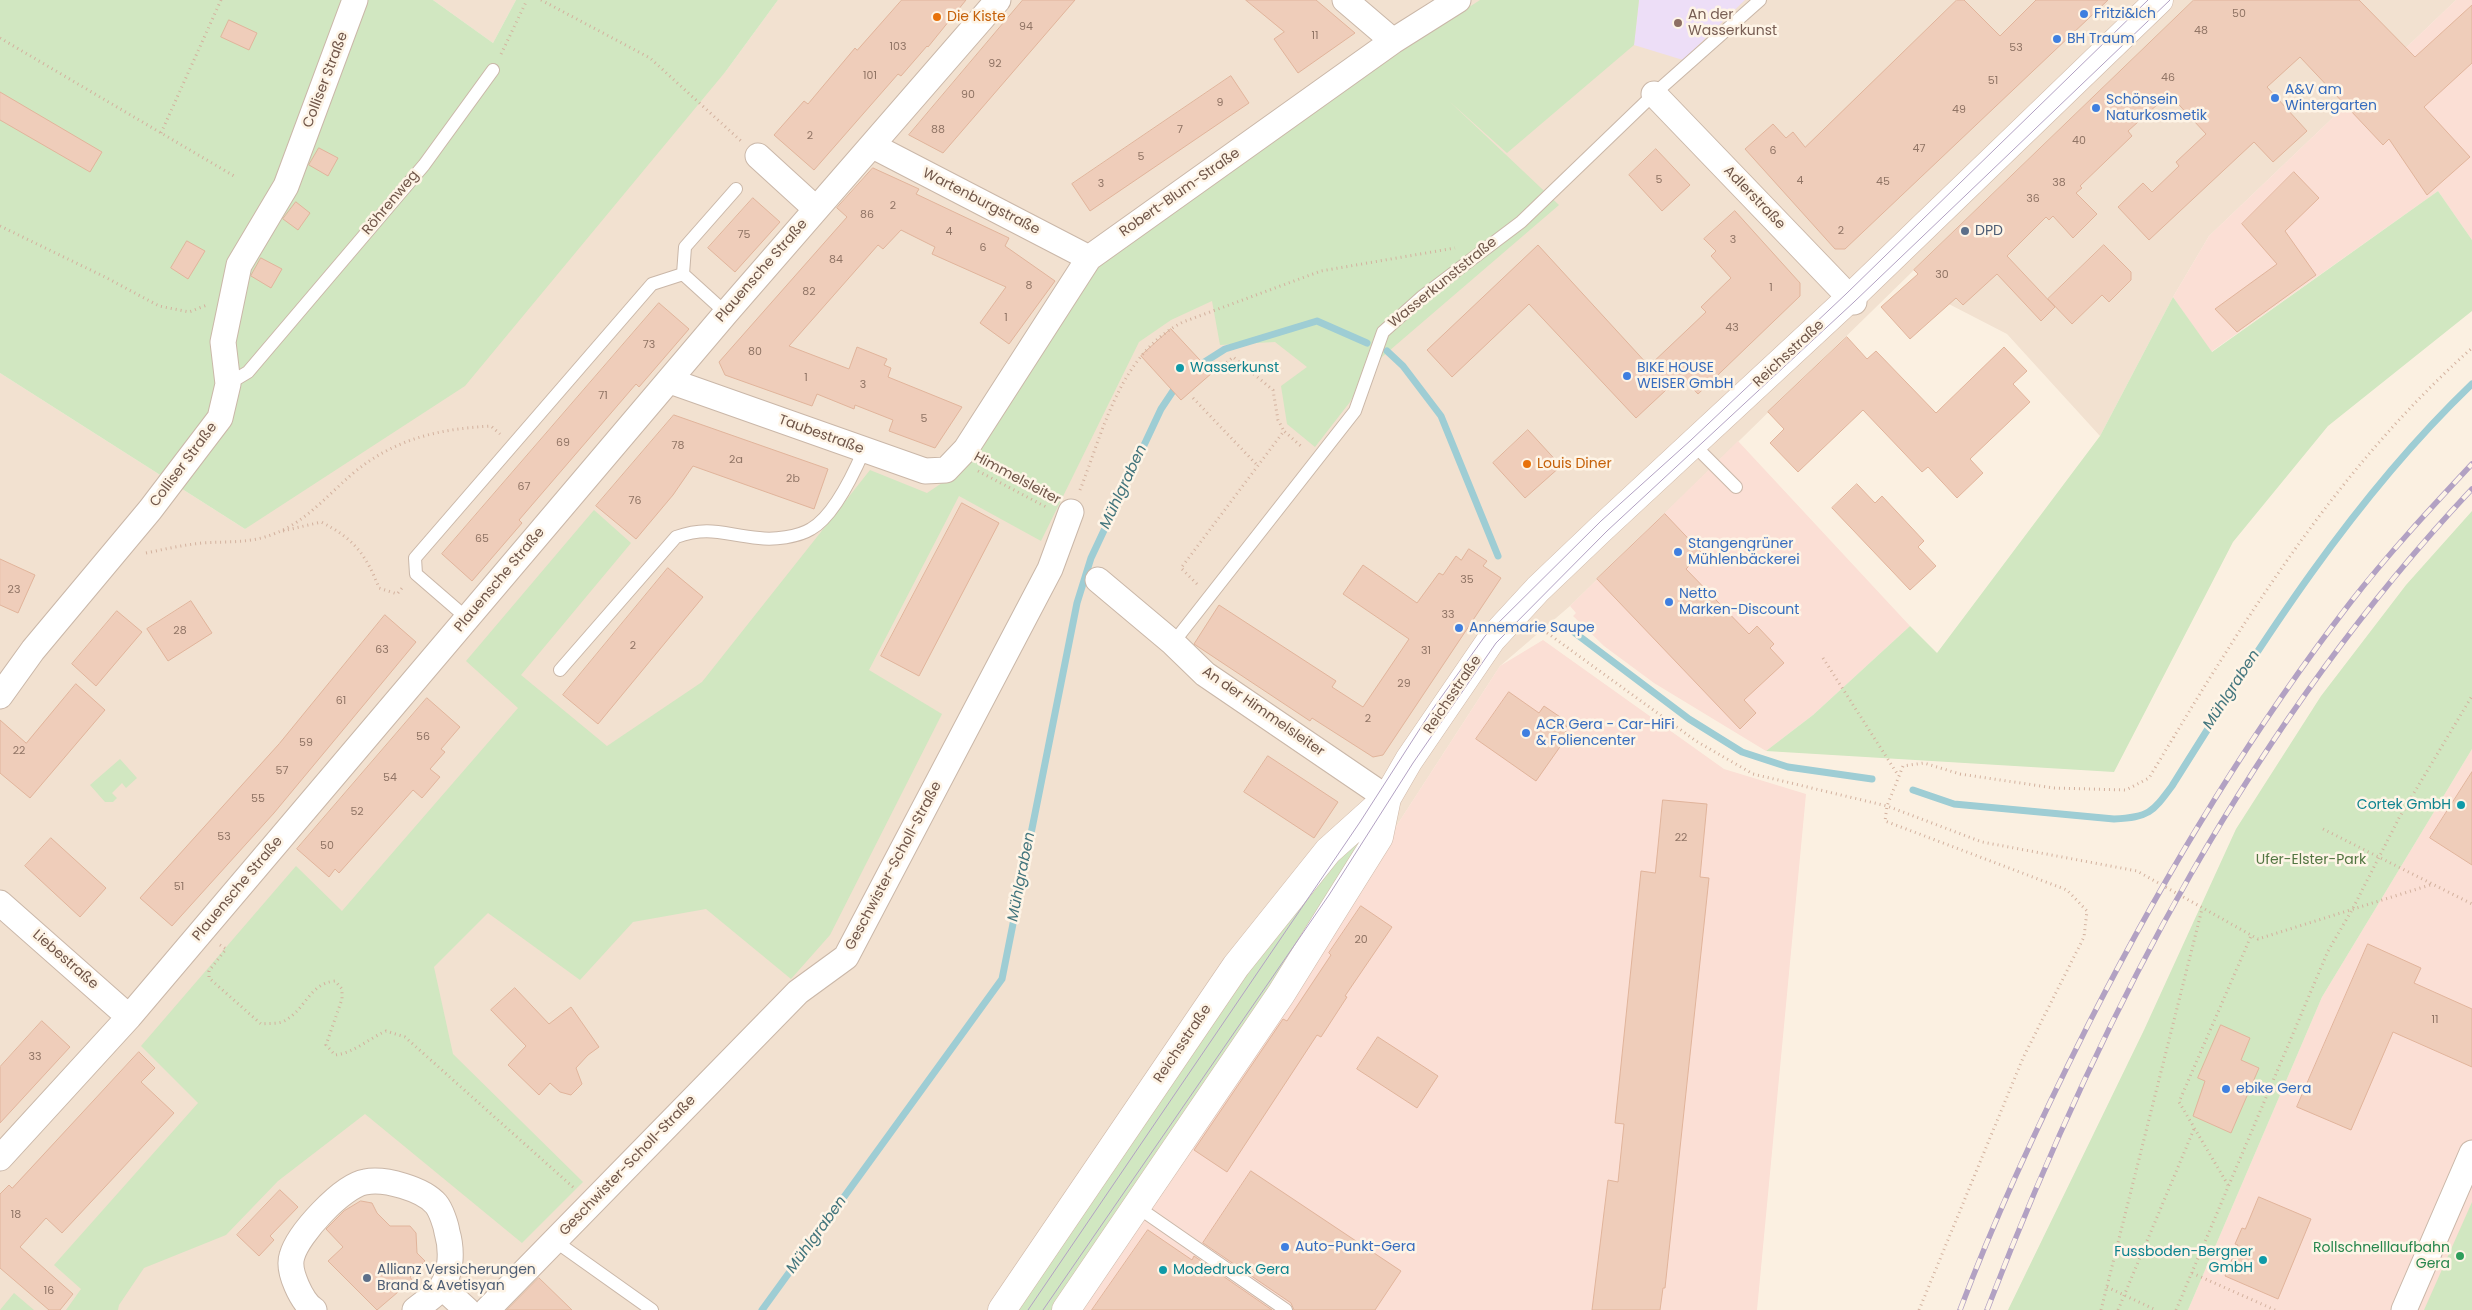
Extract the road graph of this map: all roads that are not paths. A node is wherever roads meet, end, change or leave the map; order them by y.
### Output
1 (355, 0) edge
2 (998, 0) edge
3 (1345, 0) edge
4 (1458, 0) edge
5 (1760, 0) edge
6 (2159, 0) edge
7 (1393, 41) junction
8 (493, 70) road end
9 (1654, 94) junction
10 (873, 146) junction
11 (758, 156) road end
12 (736, 189) dead end
13 (816, 209) junction
14 (1089, 258) junction
15 (683, 274) junction
16 (1852, 300) junction
17 (726, 313) junction
18 (670, 381) junction
19 (228, 384) junction
20 (1693, 444) junction
21 (864, 450) junction
22 (961, 454) joint
23 (1736, 486) dead end
24 (1070, 516) road end
25 (1098, 580) dead end
26 (468, 619) junction
27 (1173, 643) junction
28 (560, 670) dead end
29 (0, 696) edge
30 (1387, 798) junction
31 (0, 903) edge
32 (129, 1017) junction
33 (2472, 1153) edge
34 (0, 1158) edge
35 (1136, 1206) junction
36 (555, 1241) junction
37 (442, 1287) junction
38 (314, 1310) edge
39 (415, 1310) edge
40 (467, 1310) edge
41 (487, 1310) edge
42 (652, 1310) edge
43 (1002, 1310) edge
44 (1066, 1310) edge
45 (1286, 1310) edge
46 (2404, 1310) edge

1 - 19 street, Colliser Straße
2 - 10 street, Plauensche Straße
3 - 7 street
4 - 7 street, Robert-Blum-Straße
5 - 9 lane, Wasserkunststraße
6 - 16 main road, Reichsstraße
7 - 14 street, Robert-Blum-Straße
8 - 19 lane, Röhrenweg
9 - 16 street, Adlerstraße
9 - 27 lane, Wasserkunststraße
10 - 13 street, Plauensche Straße
10 - 14 street, Wartenburgstraße
11 - 13 street
12 - 15 lane
13 - 17 street, Plauensche Straße
14 - 22 street, Robert-Blum-Straße
15 - 17 lane
15 - 26 lane
16 - 20 main road, Reichsstraße
17 - 18 street, Plauensche Straße
18 - 21 street, Taubestraße
18 - 26 street, Plauensche Straße
19 - 29 street, Colliser Straße
20 - 23 lane
20 - 30 main road, Reichsstraße
21 - 22 street, Taubestraße
21 - 28 lane
24 - 36 street, Geschwister-Scholl-Straße
25 - 27 street, An der Himmelsleiter
26 - 32 street, Plauensche Straße
27 - 30 street, An der Himmelsleiter
30 - 35 main road, Reichsstraße
30 - 43 main road, Reichsstraße
31 - 32 street, Liebestraße
32 - 34 street, Plauensche Straße
33 - 46 street
35 - 44 main road, Reichsstraße
35 - 45 lane
36 - 41 street, Geschwister-Scholl-Straße
36 - 42 lane
37 - 38 street
37 - 39 street
37 - 40 street

